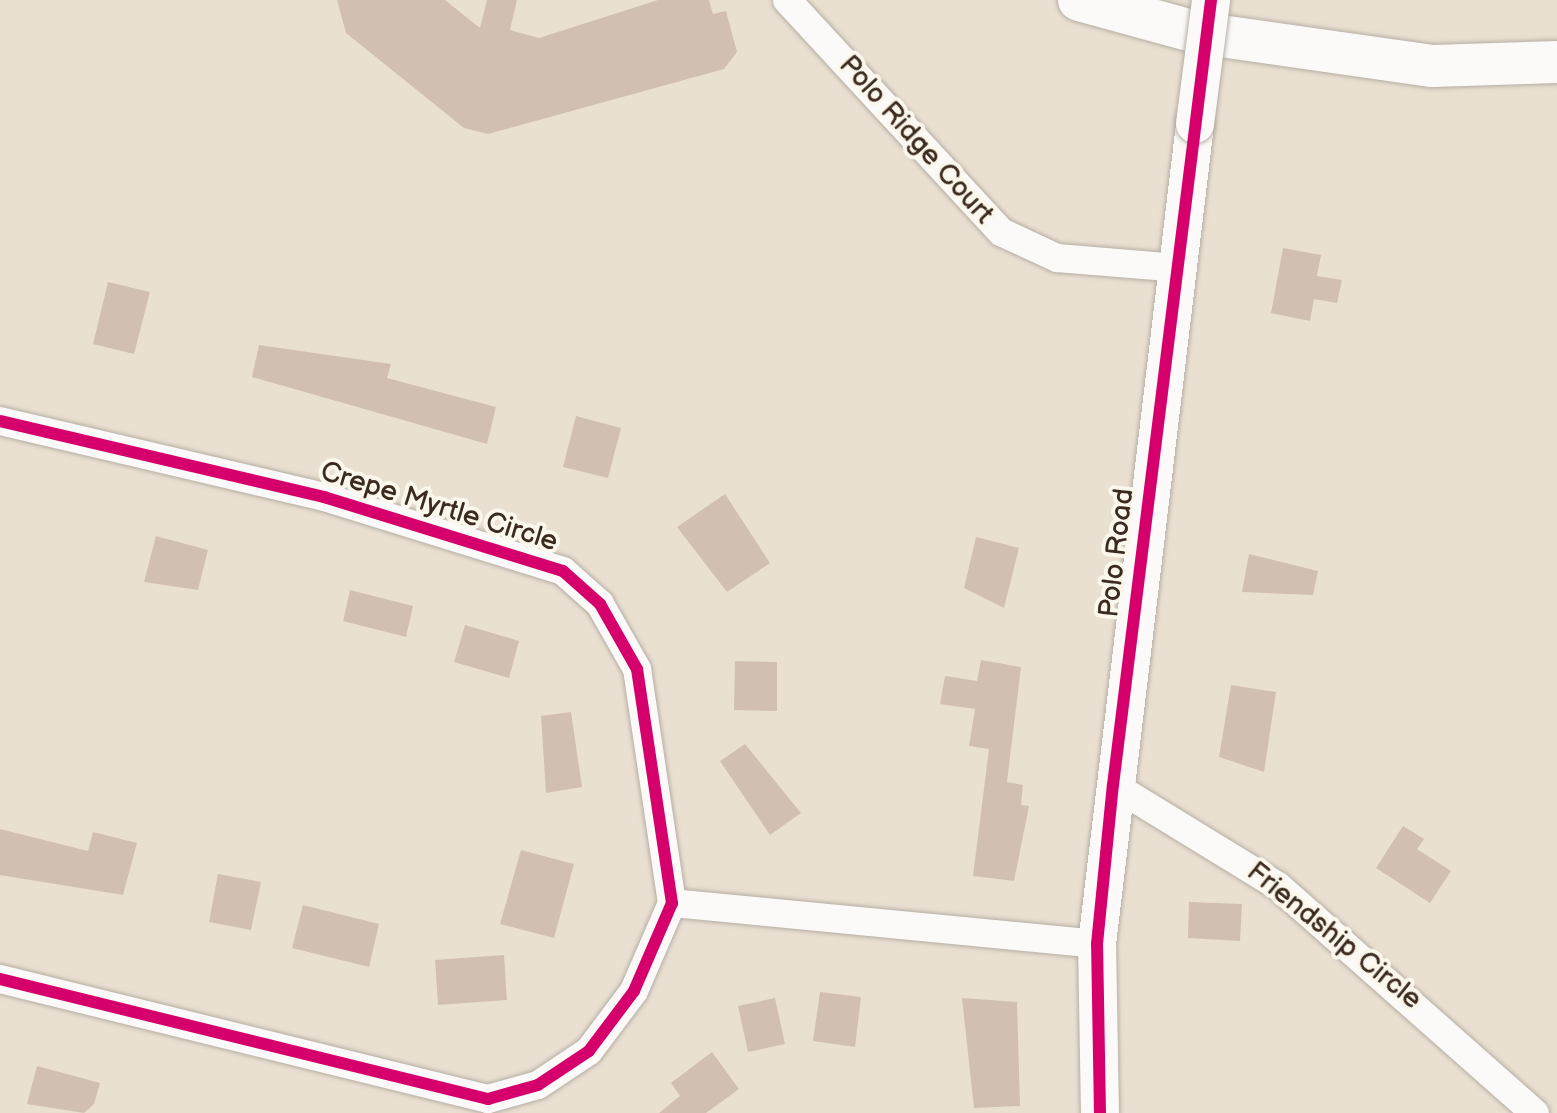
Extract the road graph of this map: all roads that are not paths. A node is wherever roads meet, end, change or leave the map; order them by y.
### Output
1 (787, 0) edge
2 (1079, 0) edge
3 (1211, 0) edge
4 (1557, 62) edge
5 (1178, 268) junction
6 (0, 422) edge
7 (1113, 785) junction
8 (672, 903) junction
9 (1097, 944) junction
10 (0, 979) edge
11 (1100, 1113) edge
12 (1534, 1113) edge

1 - 5 street, Polo Ridge Court
2 - 4 main road
3 - 5 main road, Polo Road, bridge
5 - 7 main road, Polo Road
6 - 8 street, Crepe Myrtle Circle
7 - 9 main road, Polo Road
7 - 12 street, Friendship Circle
8 - 9 street
8 - 10 street
9 - 11 main road, Polo Road

